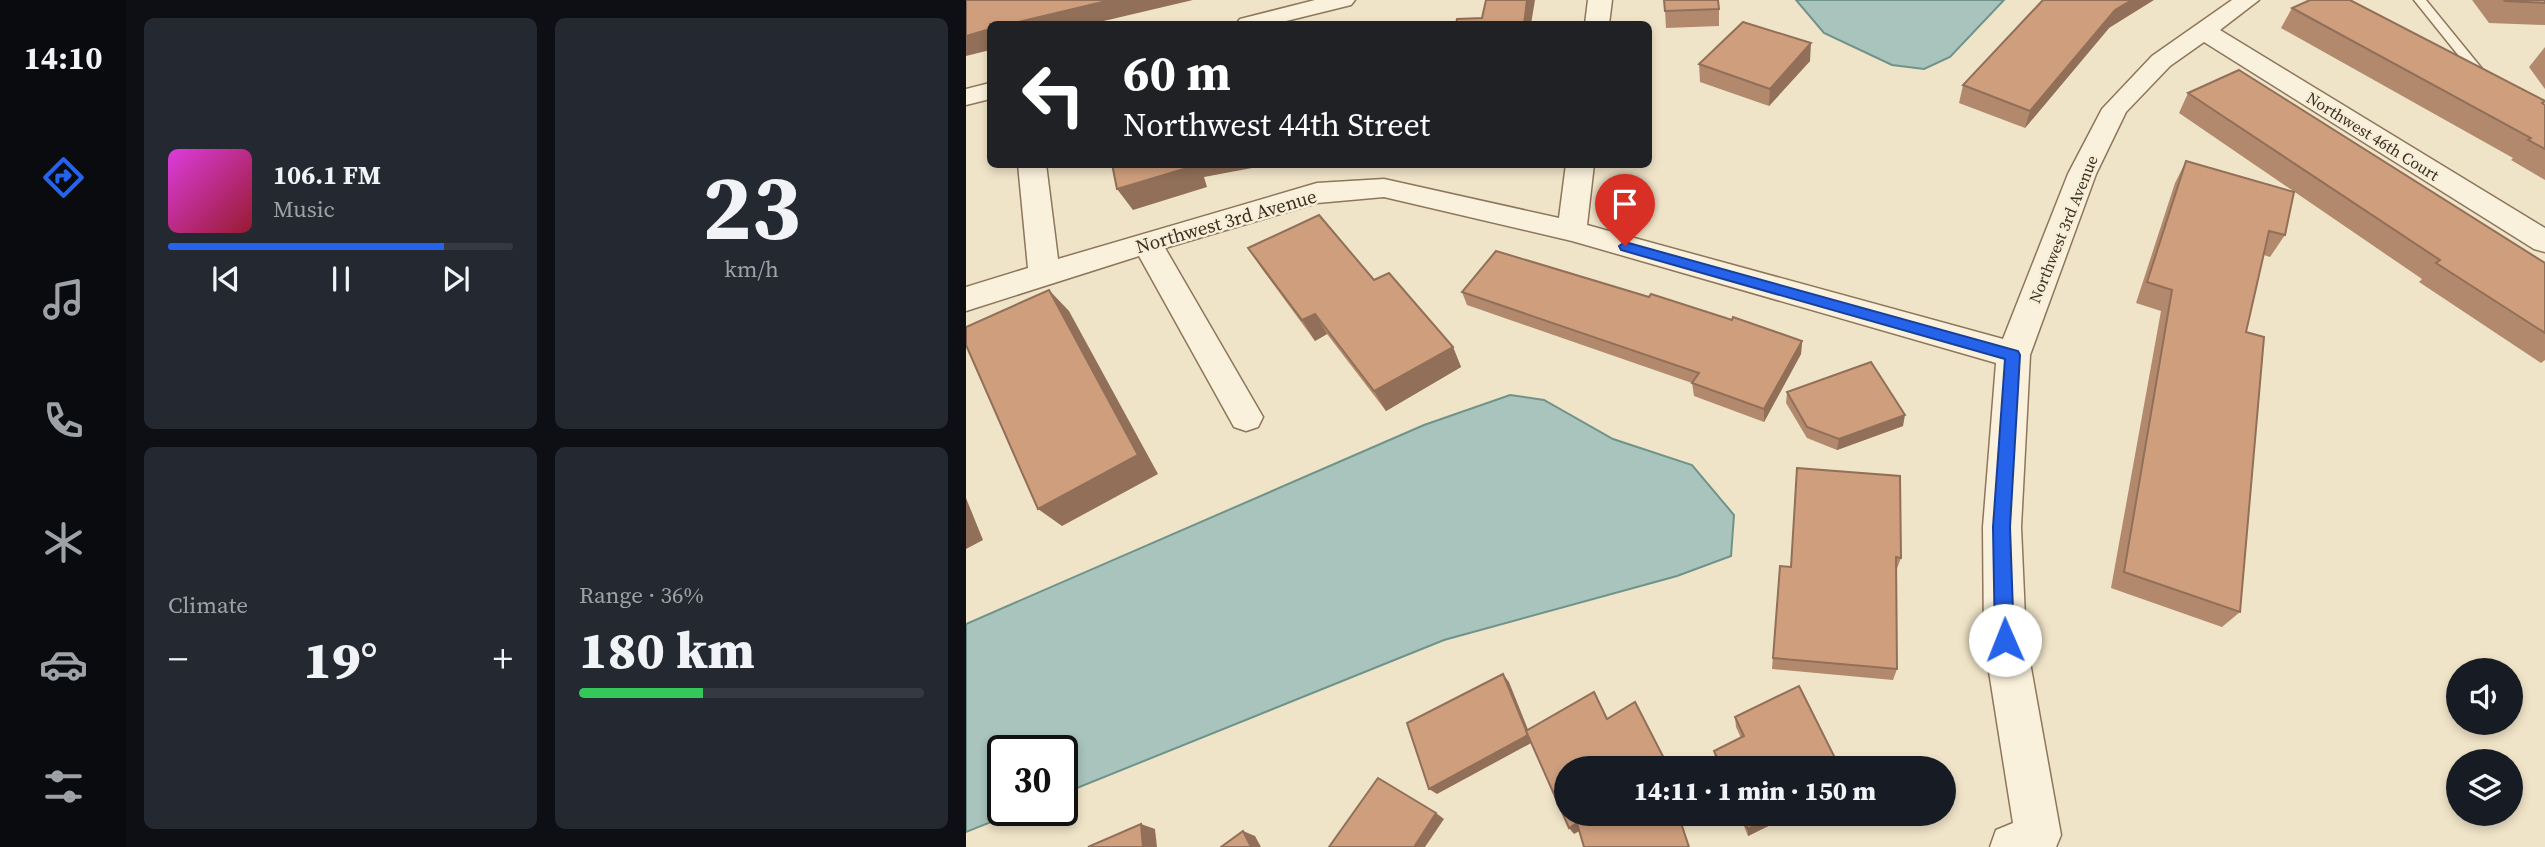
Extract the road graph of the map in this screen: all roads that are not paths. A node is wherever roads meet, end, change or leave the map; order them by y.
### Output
1 (1343, 0) edge
2 (1600, 0) edge
3 (2247, 0) edge
4 (2420, 0) edge
5 (1260, 21) edge
6 (1597, 21) edge
7 (2202, 30) junction
8 (2501, 84) edge
9 (987, 92) edge
10 (966, 97) edge
11 (1032, 168) edge
12 (1580, 168) edge
13 (1572, 231) junction
14 (2545, 242) edge
15 (1147, 243) junction
16 (1044, 273) junction
17 (966, 299) edge
18 (2013, 355) junction
19 (1246, 417) dead end
20 (2026, 841) edge

1 - 5 street
2 - 6 street
3 - 7 street, Northwest 3rd Avenue
4 - 8 lane
7 - 14 street, Northwest 46th Court
7 - 18 street, Northwest 3rd Avenue
9 - 10 street
11 - 16 street
12 - 13 street
13 - 15 street, Northwest 3rd Avenue
13 - 18 street, Northwest 3rd Avenue
15 - 16 street, Northwest 3rd Avenue
15 - 19 street
16 - 17 street, Northwest 3rd Avenue
18 - 20 street, Northwest 3rd Avenue

